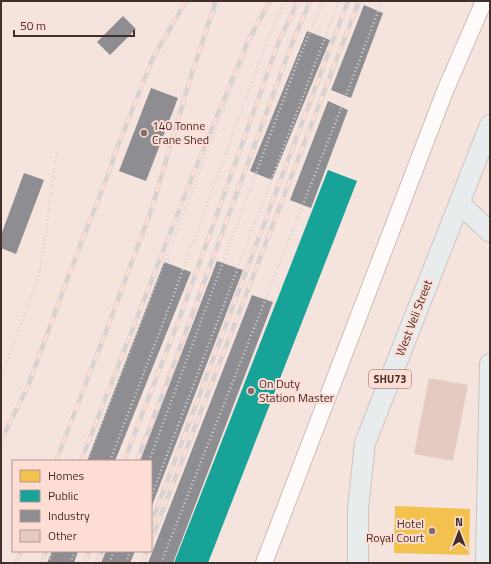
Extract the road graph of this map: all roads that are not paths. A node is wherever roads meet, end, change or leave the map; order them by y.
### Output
1 (484, 1) edge
2 (490, 125) edge
3 (459, 203) junction
4 (490, 232) edge
5 (490, 364) edge
6 (264, 563) edge
7 (358, 563) edge
8 (365, 563) edge
9 (486, 563) edge

1 - 6 street
2 - 3 main road, West Veli Street / SHU73
3 - 4 main road
3 - 7 main road, West Veli Street / SHU73
5 - 9 main road
7 - 8 street

